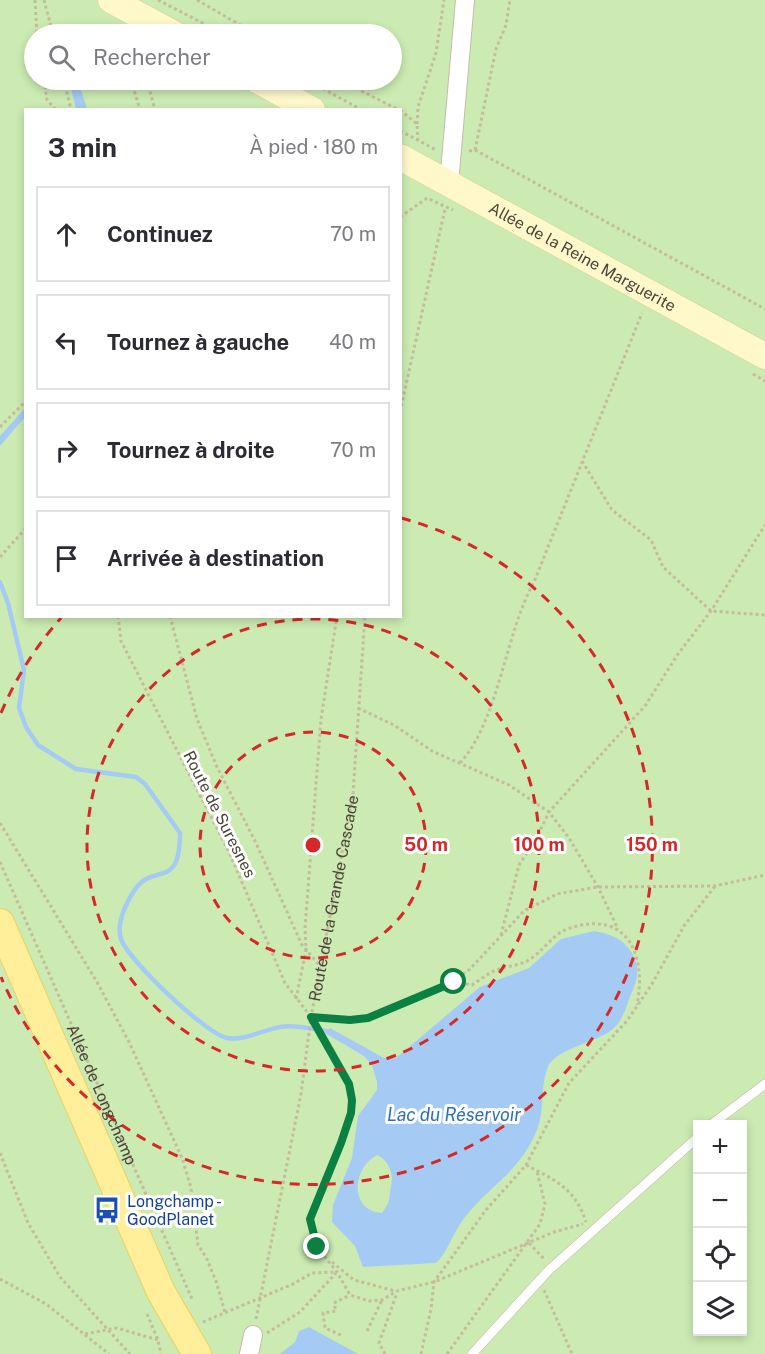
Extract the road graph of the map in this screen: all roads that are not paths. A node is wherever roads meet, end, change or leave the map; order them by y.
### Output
1 (111, 0) edge
2 (465, 0) edge
3 (155, 24) edge
4 (275, 90) edge
5 (308, 108) edge
6 (409, 149) edge
7 (447, 196) junction
8 (765, 356) edge
9 (0, 923) edge
10 (765, 1084) edge
11 (718, 1120) edge
12 (693, 1141) edge
13 (161, 1292) junction
14 (254, 1334) road end
15 (167, 1344) edge
16 (197, 1354) edge
17 (249, 1354) edge
18 (472, 1354) edge

1 - 3 main road
2 - 7 street
4 - 5 main road
6 - 7 main road, Allée de la Reine Marguerite
7 - 8 main road, Allée de la Reine Marguerite
9 - 13 main road, Allée de Longchamp
10 - 11 lane
12 - 18 lane
13 - 15 main road, Allée de Longchamp
13 - 16 main road, Allée de Longchamp
14 - 17 street

